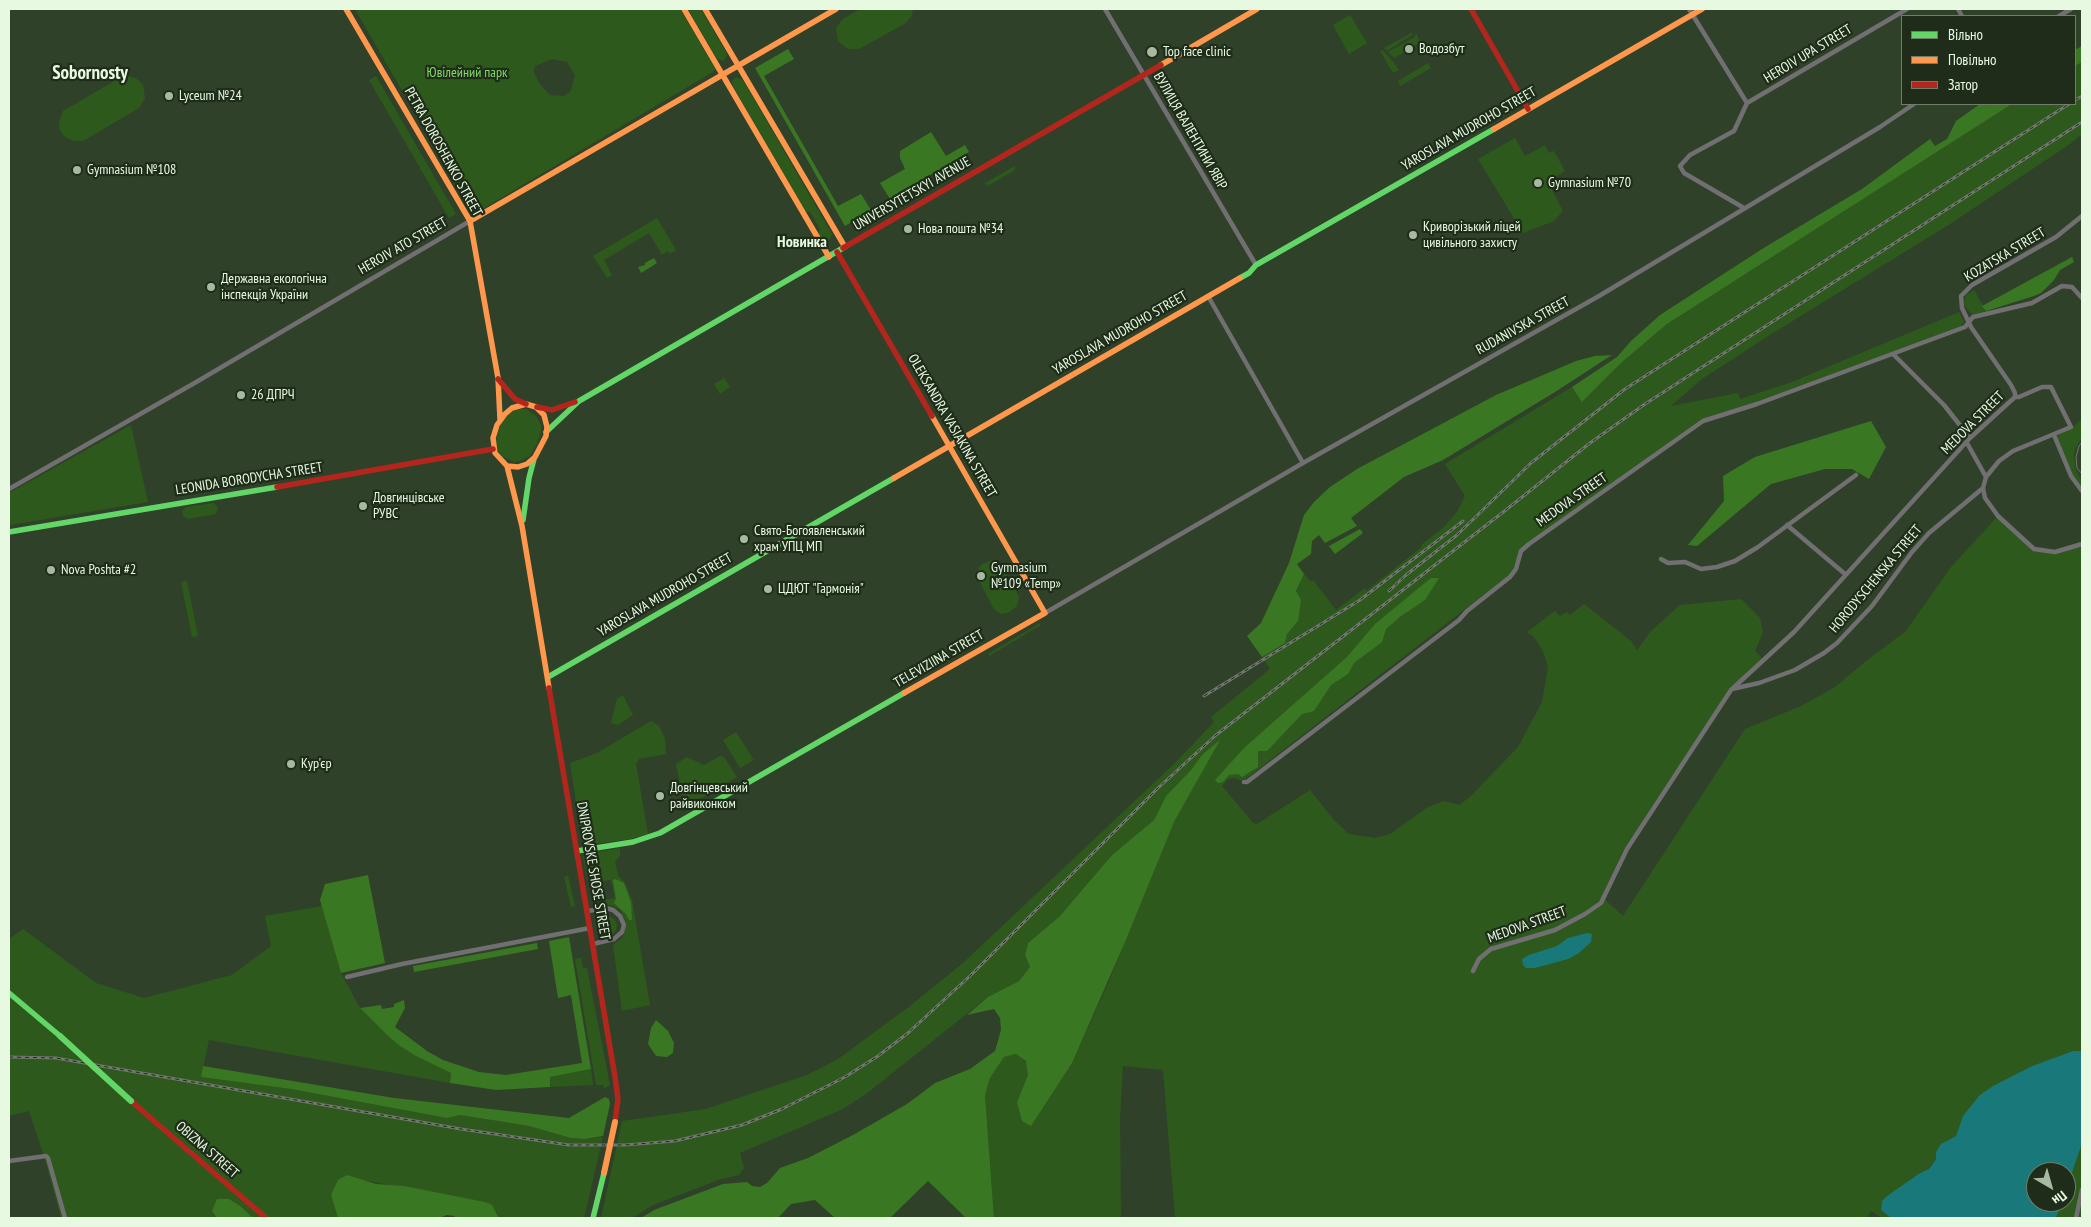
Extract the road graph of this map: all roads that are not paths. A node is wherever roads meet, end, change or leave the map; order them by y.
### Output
1 (346, 9) edge
2 (684, 9) edge
3 (705, 9) edge
4 (836, 9) edge
5 (1105, 9) edge
6 (1257, 9) edge
7 (1471, 9) edge
8 (1702, 9) edge
9 (1907, 9) edge
10 (1690, 12) edge
11 (738, 66) junction
12 (1144, 74) junction
13 (723, 75) junction
14 (1747, 103) junction
15 (1913, 105) edge
16 (1528, 109) junction
17 (1744, 208) junction
18 (2082, 216) edge
19 (470, 221) junction
20 (845, 247) junction
21 (837, 252) junction
22 (829, 257) junction
23 (1256, 265) junction
24 (1208, 296) junction
25 (2082, 298) edge
26 (1969, 322) junction
27 (1893, 354) junction
28 (498, 378) junction
29 (2015, 397) junction
30 (579, 401) junction
31 (526, 404) junction
32 (536, 407) junction
33 (500, 419) junction
34 (546, 432) junction
35 (2054, 435) junction
36 (1969, 441) junction
37 (950, 446) junction
38 (493, 449) junction
39 (535, 457) junction
40 (1303, 462) junction
41 (507, 466) junction
42 (1856, 475) dead end
43 (1986, 477) junction
44 (1983, 488) junction
45 (9, 489) edge
46 (2082, 491) edge
47 (1787, 525) junction
48 (522, 526) junction
49 (9, 532) edge
50 (2082, 544) edge
51 (1661, 558) dead end
52 (1845, 574) junction
53 (1045, 613) junction
54 (548, 677) junction
55 (1731, 690) junction
56 (1244, 782) dead end
57 (577, 851) junction
58 (588, 911) junction
59 (590, 928) junction
60 (593, 944) junction
61 (1473, 971) dead end
62 (347, 977) dead end
63 (9, 992) edge
64 (9, 1162) edge
65 (2082, 1190) edge
66 (65, 1218) edge
67 (266, 1218) edge
68 (594, 1218) edge
69 (2076, 1218) edge

1 - 19 street, PETRA DOROSHENKO STREET
2 - 13 street
3 - 11 street
4 - 11 street, HEROIV ATO STREET
5 - 12 street, ВУЛИЦЯ ВАЛЕНТИНИ ЯВІР
6 - 12 street, UNIVERSYTETSKYI AVENUE
7 - 16 street
8 - 10 street, YAROSLAVA MUDROHO STREET
9 - 14 street, HEROIV UPA STREET
10 - 14 street
10 - 16 street, YAROSLAVA MUDROHO STREET
11 - 13 street, HEROIV ATO STREET
11 - 20 street
12 - 20 street, UNIVERSYTETSKYI AVENUE
12 - 23 street, ВУЛИЦЯ ВАЛЕНТИНИ ЯВІР
13 - 19 street, HEROIV ATO STREET
13 - 22 street
14 - 17 street
15 - 17 street, RUDANIVSKA STREET
16 - 23 street, YAROSLAVA MUDROHO STREET
17 - 40 street, RUDANIVSKA STREET
18 - 26 street, KOZATSKA STREET
19 - 28 street, PETRA DOROSHENKO STREET
19 - 45 street, HEROIV ATO STREET
20 - 21 street, UNIVERSYTETSKYI AVENUE
21 - 22 street, UNIVERSYTETSKYI AVENUE
21 - 37 street, OLEKSANDRA VASIAKINA STREET
22 - 30 street, UNIVERSYTETSKYI AVENUE
23 - 24 street, YAROSLAVA MUDROHO STREET
24 - 37 street, YAROSLAVA MUDROHO STREET
24 - 40 street
25 - 26 street, MEDOVA STREET
26 - 27 street, MEDOVA STREET
26 - 29 street, MEDOVA STREET
27 - 36 street
27 - 56 street, MEDOVA STREET
28 - 31 street
28 - 33 street, PETRA DOROSHENKO STREET
29 - 35 street
29 - 36 street, MEDOVA STREET
30 - 32 street
30 - 34 street
31 - 32 street
31 - 33 street
32 - 34 street
33 - 38 street
34 - 39 street
35 - 43 street
35 - 46 street
36 - 43 street
36 - 52 street, MEDOVA STREET
37 - 53 street, OLEKSANDRA VASIAKINA STREET
37 - 54 street, YAROSLAVA MUDROHO STREET
38 - 41 street
38 - 49 street, LEONIDA BORODYCHA STREET
39 - 41 street
39 - 48 street
40 - 53 street, TELEVIZIINA STREET
41 - 48 street
42 - 47 street
43 - 44 street
44 - 50 street
44 - 55 street, HORODYSCHENSKA STREET
47 - 51 street
47 - 52 street
48 - 54 street, DNIPROVSKE SHOSE STREET
52 - 55 street, MEDOVA STREET
53 - 57 street, TELEVIZIINA STREET
54 - 57 street, DNIPROVSKE SHOSE STREET
55 - 61 street, MEDOVA STREET
57 - 58 street, DNIPROVSKE SHOSE STREET
58 - 59 street, DNIPROVSKE SHOSE STREET
58 - 60 street
59 - 60 street, DNIPROVSKE SHOSE STREET
59 - 62 street
60 - 68 street, DNIPROVSKE SHOSE STREET, bridge
63 - 67 street, OBIZNA STREET, bridge
64 - 66 street
65 - 69 street

